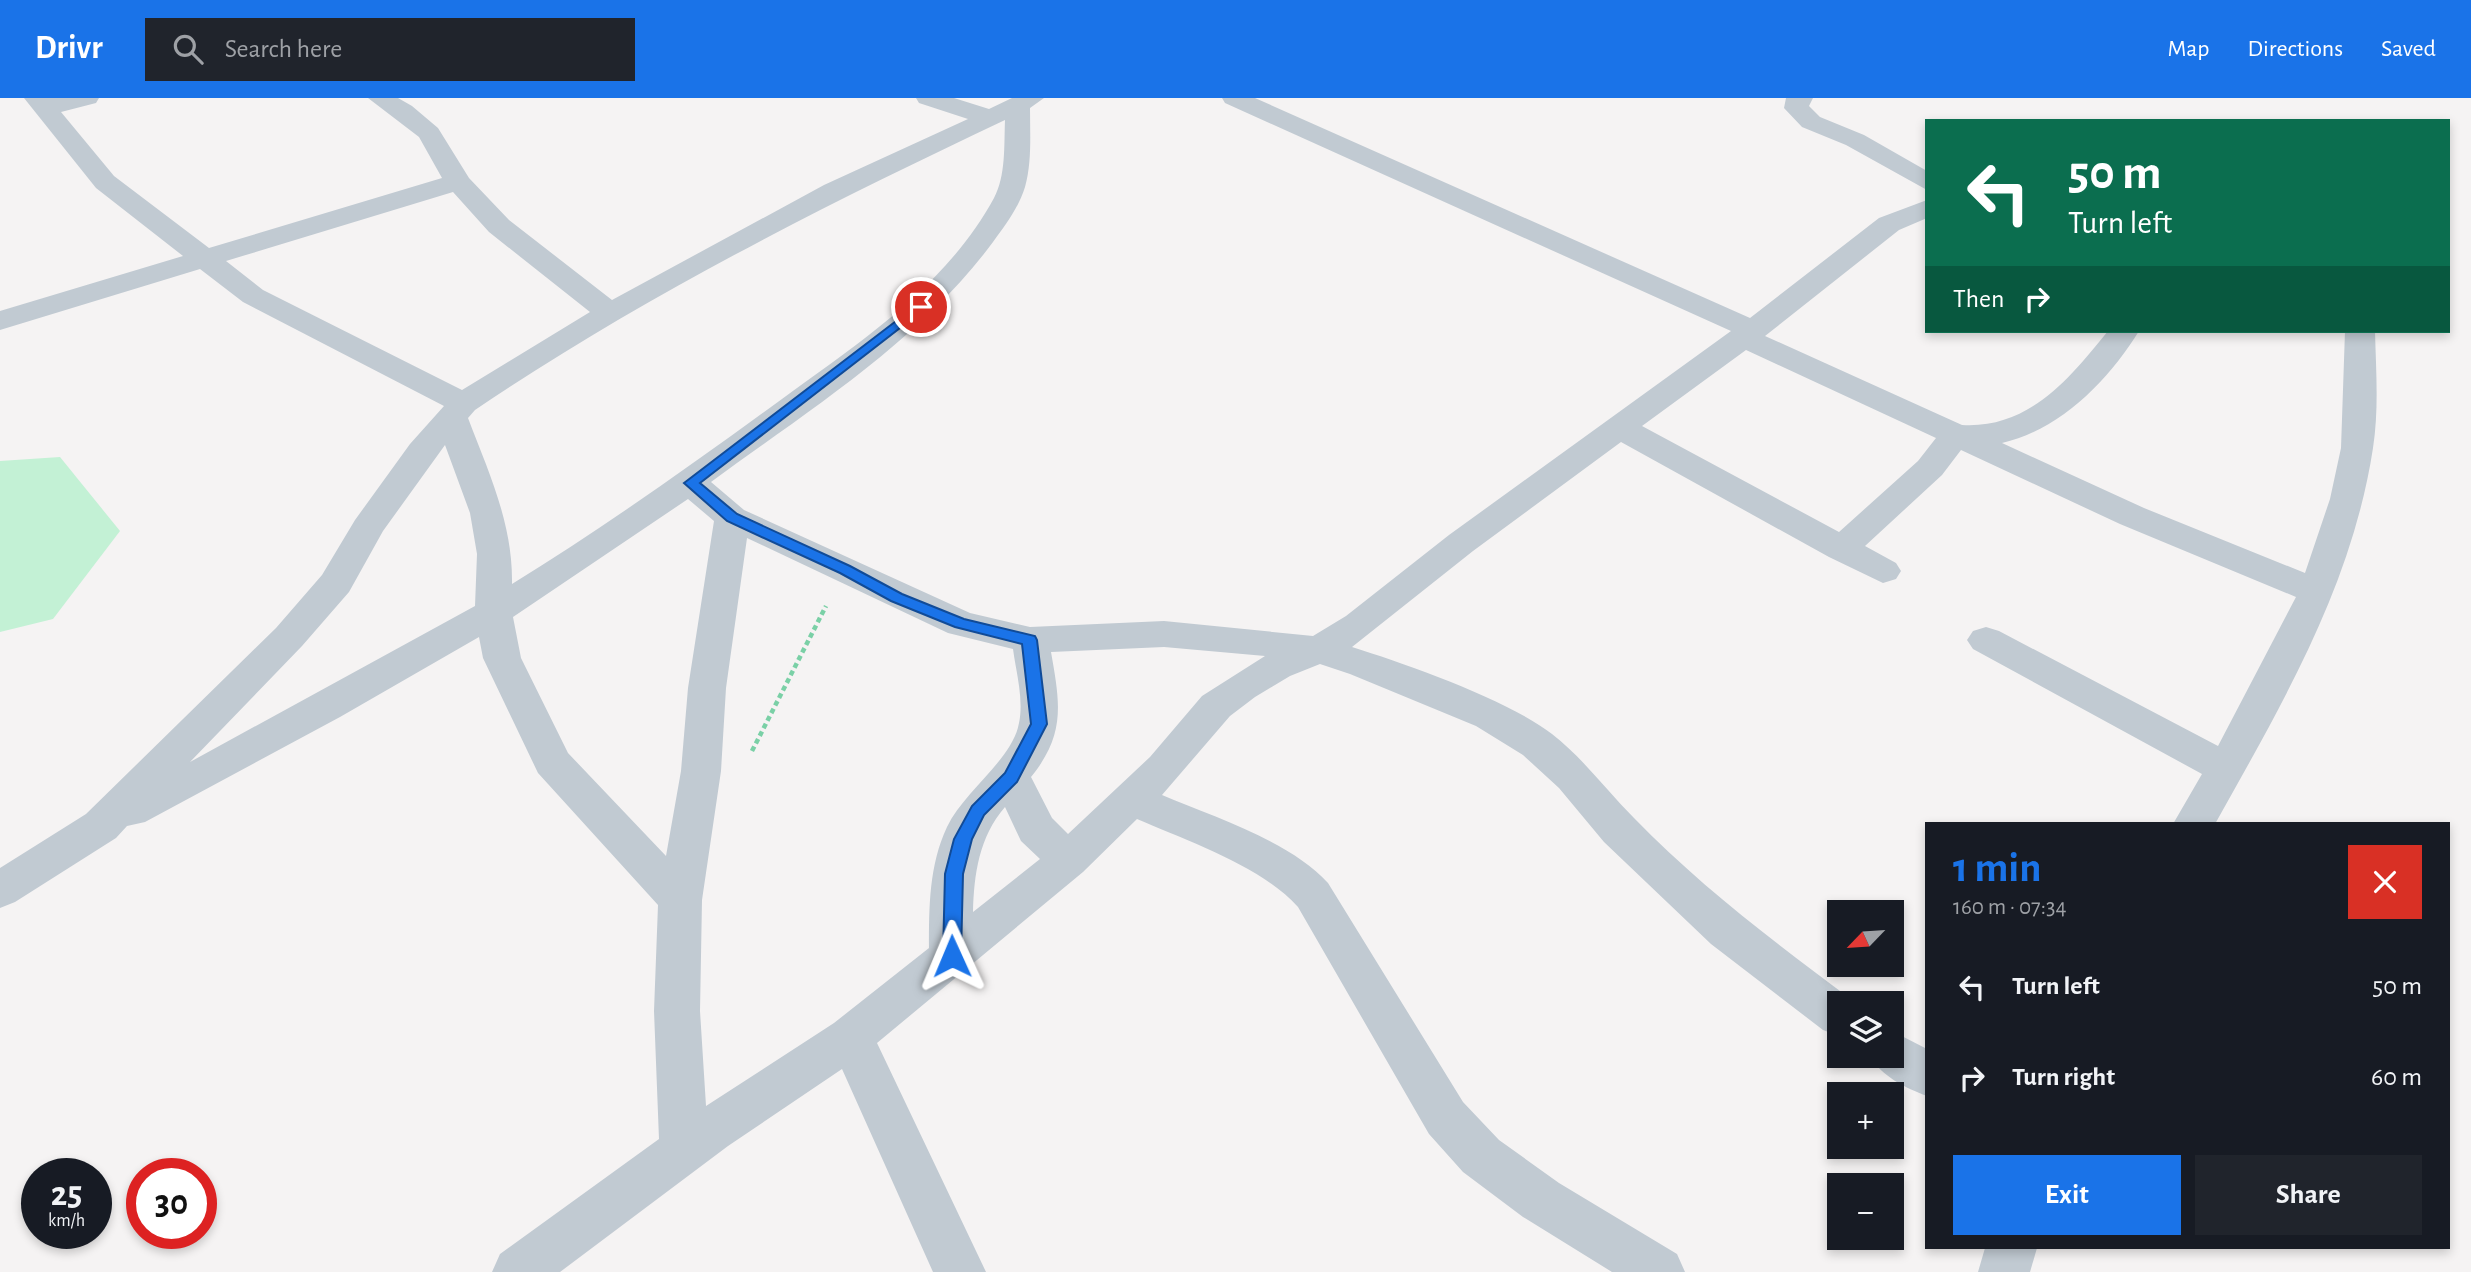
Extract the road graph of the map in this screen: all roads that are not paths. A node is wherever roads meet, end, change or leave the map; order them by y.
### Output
1 (87, 98) edge
2 (380, 98) edge
3 (928, 98) edge
4 (1234, 98) edge
5 (1801, 98) edge
6 (41, 103) edge
7 (1013, 106) edge
8 (1925, 181) edge
9 (458, 182) junction
10 (1925, 209) edge
11 (204, 257) junction
12 (610, 313) junction
13 (0, 321) edge
14 (1748, 333) junction
15 (2122, 333) edge
16 (2361, 333) edge
17 (458, 410) junction
18 (1619, 427) junction
19 (1955, 435) junction
20 (691, 483) junction
21 (732, 518) junction
22 (1841, 549) junction
23 (1884, 571) dead end
24 (2317, 592) junction
25 (493, 611) junction
26 (1030, 640) junction
27 (1986, 640) dead end
28 (1319, 650) junction
29 (2225, 768) junction
30 (1011, 777) junction
31 (1132, 799) junction
32 (2195, 822) edge
33 (100, 826) junction
34 (1068, 860) junction
35 (0, 890) edge
36 (680, 900) junction
37 (952, 956) junction
38 (1827, 1007) edge
39 (851, 1037) junction
40 (1904, 1060) edge
41 (1925, 1074) edge
42 (684, 1150) junction
43 (2011, 1249) edge
44 (518, 1272) edge
45 (960, 1272) edge
46 (1659, 1272) edge
47 (2004, 1272) edge

1 - 6 street
2 - 9 street
3 - 7 street
4 - 14 street
5 - 8 street
6 - 11 street
7 - 12 street
7 - 20 street
9 - 11 street
9 - 12 street
10 - 14 street
11 - 13 street
11 - 17 street
12 - 17 street
14 - 18 street
14 - 19 street
15 - 19 street
16 - 24 street
17 - 25 street
17 - 33 street
18 - 22 street
18 - 28 street
19 - 22 street
19 - 24 street
20 - 21 street
20 - 25 street
21 - 26 street
21 - 36 street
22 - 23 street
24 - 29 street
25 - 33 street
25 - 36 street
26 - 28 street
26 - 30 street
27 - 29 street
28 - 31 street
28 - 38 street
29 - 32 street
30 - 34 street
30 - 37 street
31 - 34 street
31 - 46 street
33 - 35 street
34 - 37 street
36 - 42 street
37 - 39 street
39 - 42 street
39 - 45 street
40 - 41 street
42 - 44 street
43 - 47 street

